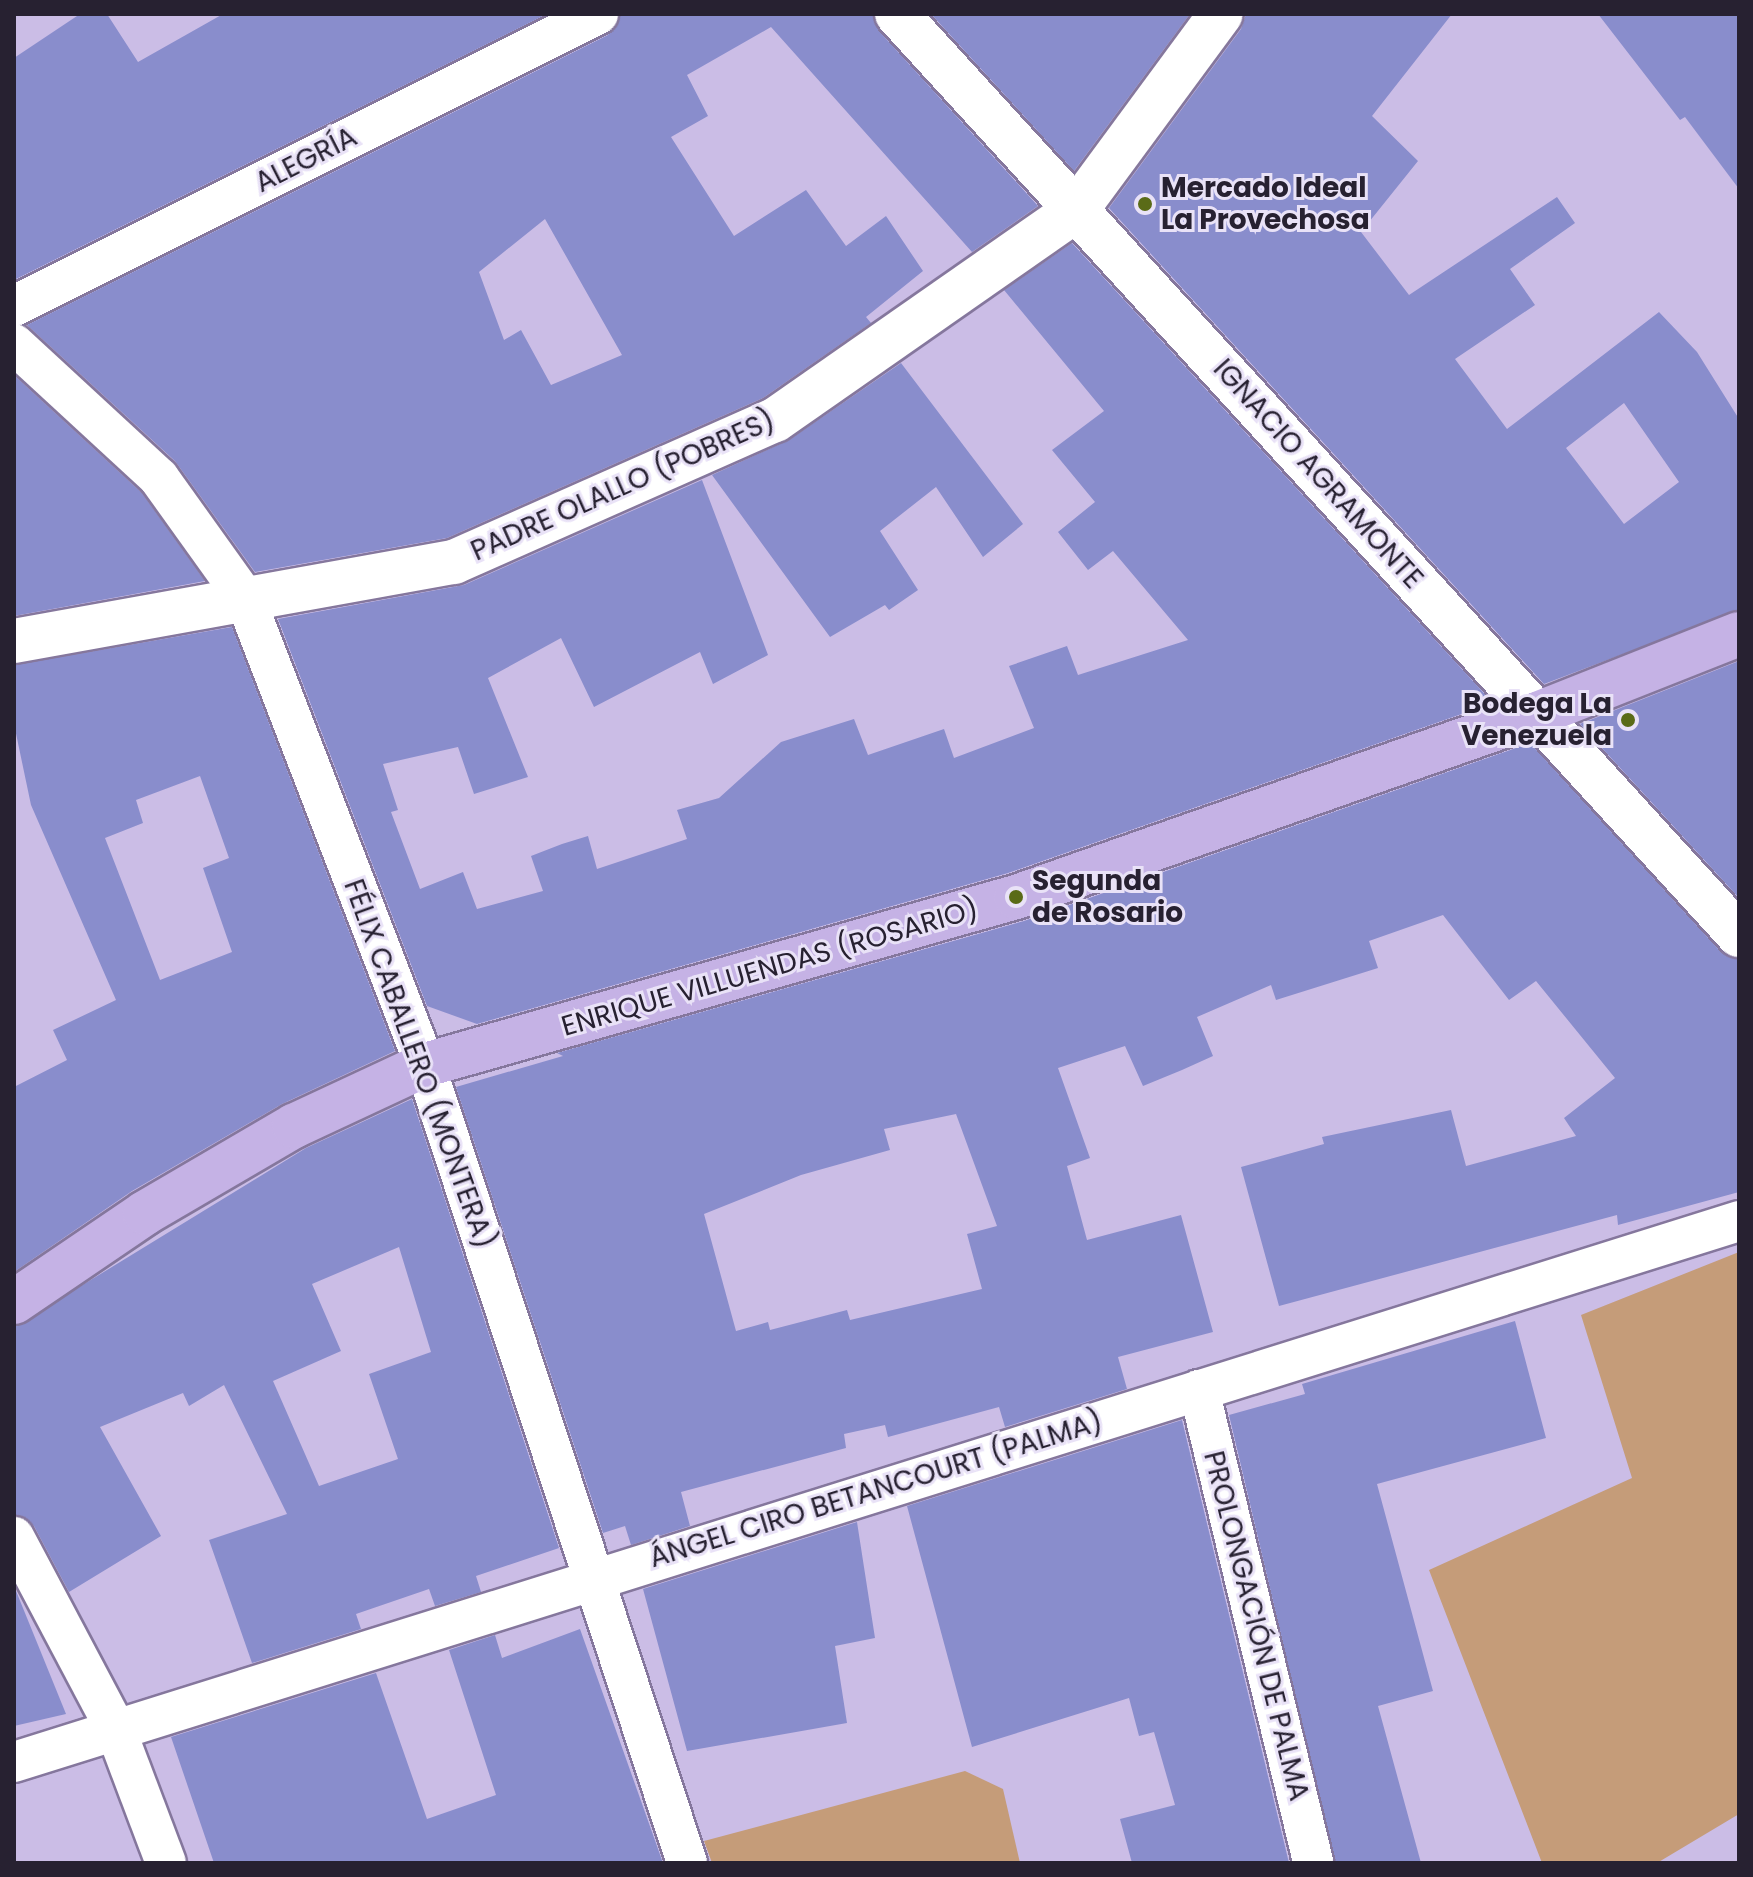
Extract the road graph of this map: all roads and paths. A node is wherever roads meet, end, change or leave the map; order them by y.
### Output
1 (598, 14) edge
2 (897, 14) edge
3 (1221, 14) edge
4 (1077, 209) junction
5 (14, 306) edge
6 (14, 344) edge
7 (245, 598) junction
8 (1739, 634) edge
9 (14, 641) edge
10 (1537, 714) junction
11 (1739, 935) edge
12 (425, 1065) junction
13 (1739, 1221) edge
14 (14, 1302) edge
15 (1199, 1390) junction
16 (14, 1537) edge
17 (594, 1577) junction
18 (115, 1728) junction
19 (14, 1762) edge
20 (166, 1863) edge
21 (687, 1863) edge
22 (1313, 1863) edge

1 - 5 street, ALEGRÍA
2 - 4 main road, IGNACIO AGRAMONTE
3 - 4 main road, PADRE OLALLO (POBRES)
4 - 7 main road, PADRE OLALLO (POBRES)
4 - 10 main road, IGNACIO AGRAMONTE
6 - 7 street, FÉLIX CABALLERO (MONTERA)
7 - 9 main road, PADRE OLALLO (POBRES)
7 - 12 street, FÉLIX CABALLERO (MONTERA)
8 - 10 main road, ENRIQUE VILLUENDAS (ROSARIO)
10 - 11 main road, IGNACIO AGRAMONTE
10 - 12 main road, ENRIQUE VILLUENDAS (ROSARIO)
12 - 14 main road, ENRIQUE VILLUENDAS (ROSARIO)
12 - 17 street, FÉLIX CABALLERO (MONTERA)
13 - 15 street, ÁNGEL CIRO BETANCOURT (PALMA)
15 - 17 street, ÁNGEL CIRO BETANCOURT (PALMA)
15 - 22 street, PROLONGACIÓN DE PALMA
16 - 18 street
17 - 18 street, ÁNGEL CIRO BETANCOURT (PALMA)
17 - 21 street, FÉLIX CABALLERO (MONTERA)
18 - 19 street, ÁNGEL CIRO BETANCOURT (PALMA)
18 - 20 street

